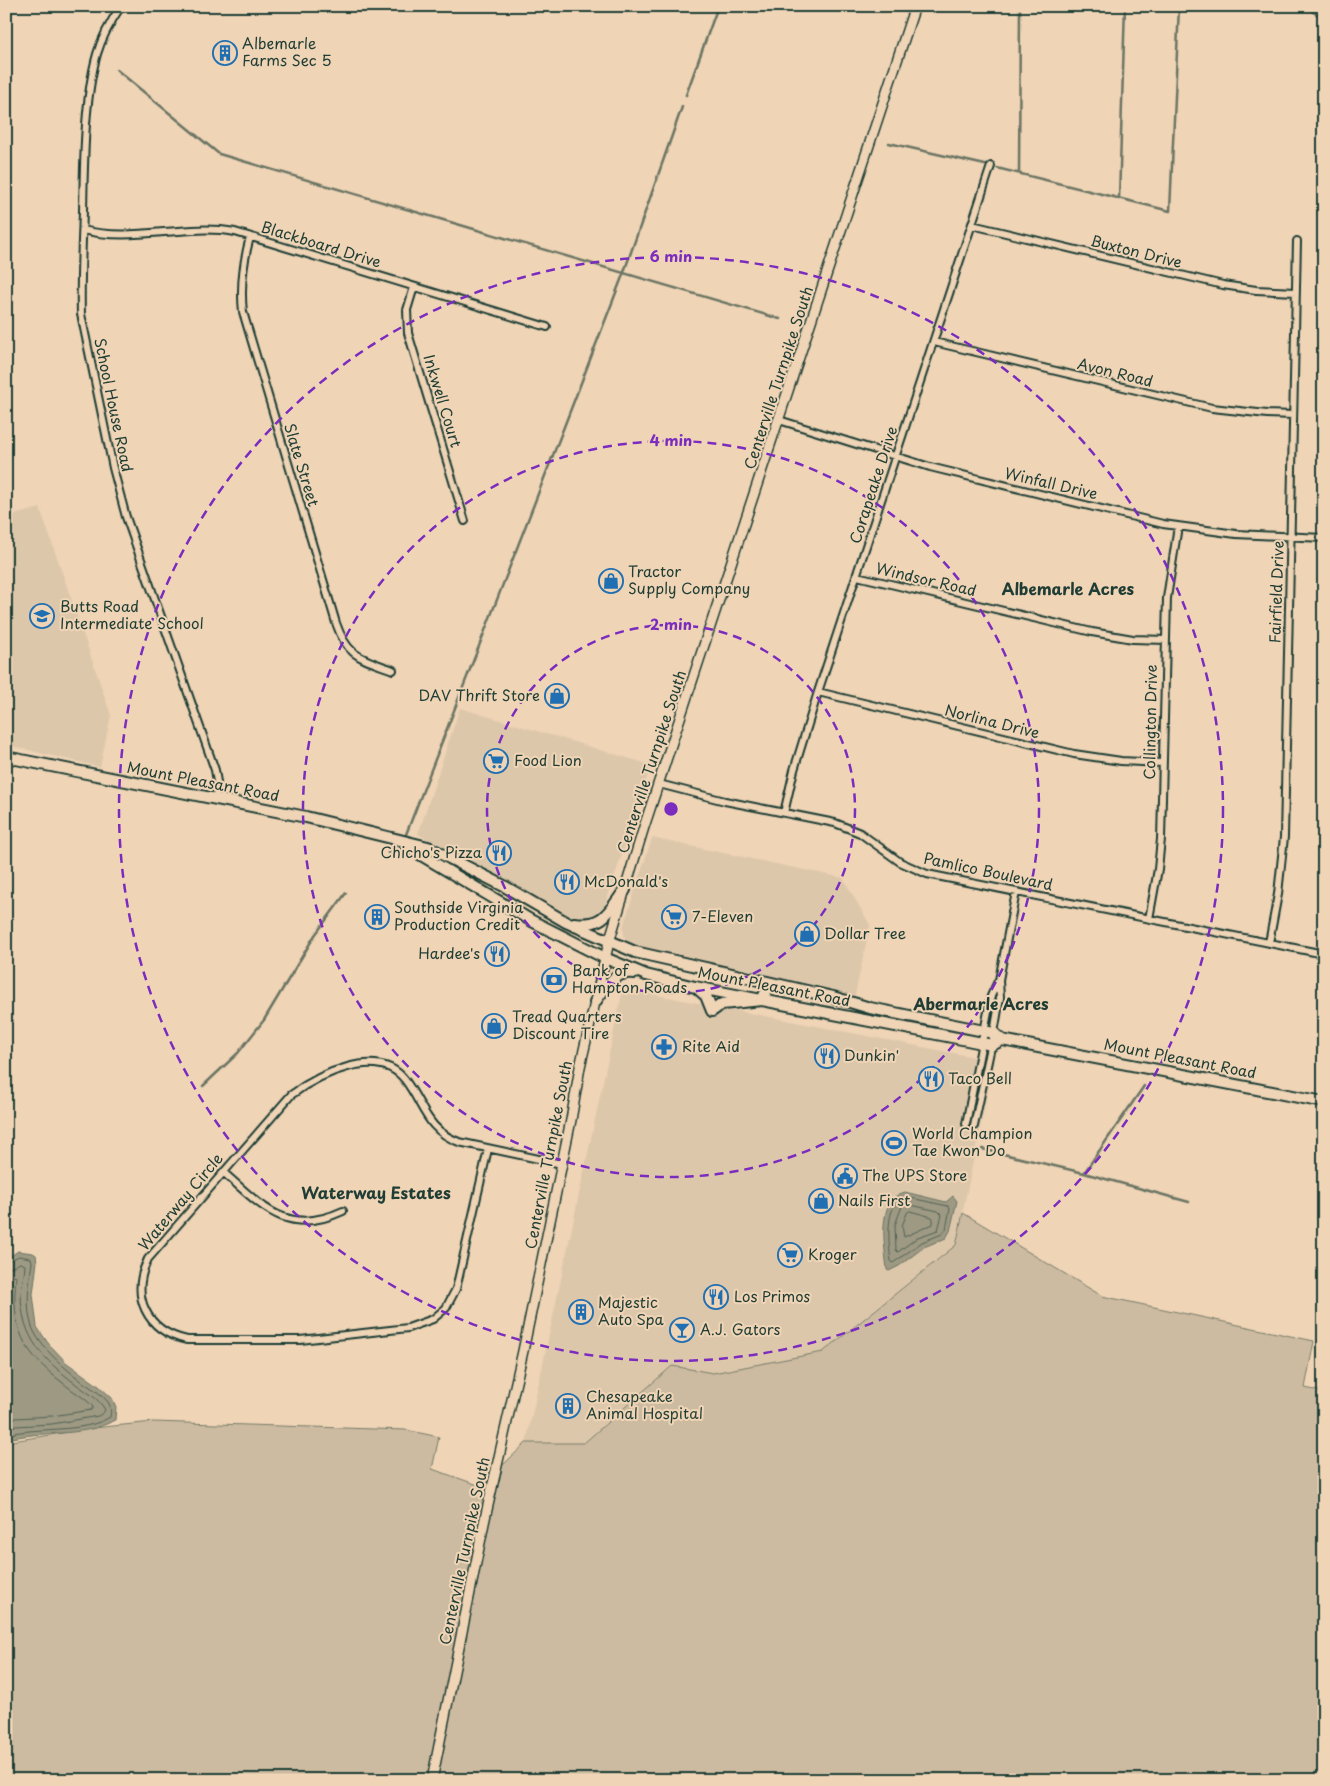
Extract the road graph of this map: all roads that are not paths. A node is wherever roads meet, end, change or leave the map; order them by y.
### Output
1 (121, 6) edge
2 (915, 6) edge
3 (991, 166) dead end
4 (972, 224) junction
5 (83, 230) junction
6 (250, 237) junction
7 (1298, 241) dead end
8 (414, 287) junction
9 (1296, 292) junction
10 (547, 327) dead end
11 (934, 342) junction
12 (1293, 415) junction
13 (779, 420) junction
14 (896, 457) junction
15 (465, 521) dead end
16 (1178, 526) junction
17 (1291, 537) junction
18 (1324, 538) edge
19 (857, 576) junction
20 (1166, 640) junction
21 (393, 670) dead end
22 (818, 692) junction
23 (6, 757) edge
24 (1162, 763) junction
25 (659, 784) junction
26 (216, 799) junction
27 (784, 813) junction
28 (394, 839) junction
29 (625, 890) junction
30 (1016, 892) junction
31 (1149, 919) junction
32 (566, 922) junction
33 (609, 942) junction
34 (1269, 943) junction
35 (1324, 954) edge
36 (605, 958) junction
37 (646, 975) junction
38 (999, 980) junction
39 (770, 983) junction
40 (695, 987) junction
41 (762, 1000) junction
42 (595, 1002) junction
43 (990, 1038) junction
44 (1324, 1102) edge
45 (966, 1124) dead end
46 (974, 1126) dead end
47 (488, 1148) junction
48 (562, 1164) junction
49 (223, 1172) junction
50 (343, 1211) dead end
51 (432, 1780) edge

1 - 5 street, School House Road
2 - 13 main road, Centerville Turnpike South
3 - 4 street, Corapeake Drive
4 - 9 street, Buxton Drive
4 - 11 street, Corapeake Drive
5 - 6 street, Blackboard Drive
5 - 26 street, School House Road
6 - 8 street, Blackboard Drive
6 - 21 street, Slate Street
7 - 9 street, Fairfield Drive
8 - 10 street, Blackboard Drive
8 - 15 street, Inkwell Court
9 - 12 street, Fairfield Drive
11 - 12 street, Avon Road
11 - 14 street, Corapeake Drive
12 - 17 street, Fairfield Drive
13 - 14 street, Winfall Drive
13 - 25 main road, Centerville Turnpike South
14 - 16 street, Winfall Drive
14 - 19 street, Corapeake Drive
16 - 17 street, Winfall Drive
16 - 20 street, Collington Drive
17 - 18 street, Winfall Drive
17 - 34 street, Fairfield Drive
19 - 20 street, Windsor Road
19 - 22 street, Corapeake Drive
20 - 24 street, Collington Drive
22 - 24 street, Norlina Drive
22 - 27 street, Corapeake Drive
23 - 26 highway, Mount Pleasant Road
24 - 31 street, Collington Drive
25 - 27 street, Pamlico Boulevard
25 - 29 main road, Centerville Turnpike South
26 - 28 highway, Mount Pleasant Road
27 - 30 street, Pamlico Boulevard
28 - 32 highway, Mount Pleasant Road
28 - 36 highway, Mount Pleasant Road
29 - 32 highway
29 - 33 main road, Centerville Turnpike South
30 - 31 street, Pamlico Boulevard
30 - 38 street
31 - 34 street, Pamlico Boulevard
32 - 33 highway, Mount Pleasant Road
33 - 36 main road, Centerville Turnpike South
33 - 39 highway, Mount Pleasant Road
34 - 35 street, Pamlico Boulevard
36 - 37 highway, Mount Pleasant Road
36 - 42 main road, Centerville Turnpike South
37 - 40 highway, Mount Pleasant Road
37 - 42 highway
38 - 43 street
38 - 43 street
39 - 41 highway
39 - 43 highway, Mount Pleasant Road
40 - 41 highway, Mount Pleasant Road
40 - 41 highway
41 - 43 highway, Mount Pleasant Road
42 - 48 main road, Centerville Turnpike South
43 - 44 highway, Mount Pleasant Road
43 - 45 street
43 - 46 street
47 - 48 street, Waterway Circle
47 - 49 street, Waterway Circle
47 - 49 street, Waterway Circle
48 - 51 main road, Centerville Turnpike South
49 - 50 street

